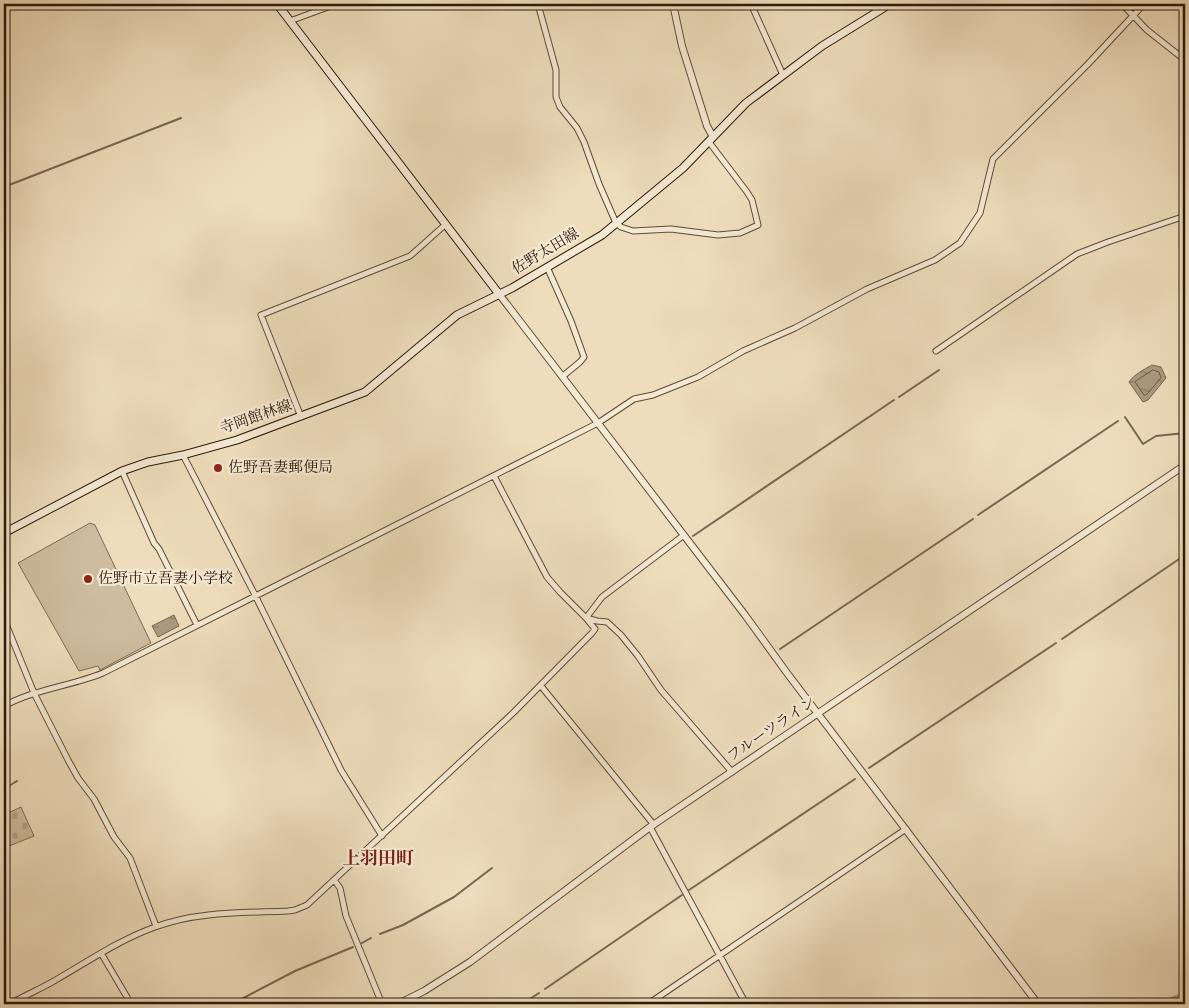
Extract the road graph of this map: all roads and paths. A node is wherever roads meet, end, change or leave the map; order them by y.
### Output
1 (276, 4) edge
2 (336, 4) edge
3 (538, 4) edge
4 (673, 4) edge
5 (751, 4) edge
6 (890, 4) edge
7 (1122, 4) edge
8 (1144, 4) edge
9 (1133, 15) junction
10 (290, 22) junction
11 (1185, 60) edge
12 (783, 75) junction
13 (711, 140) junction
14 (1185, 216) edge
15 (616, 223) junction
16 (446, 224) junction
17 (547, 267) junction
18 (499, 294) junction
19 (936, 351) dead end
20 (563, 376) junction
21 (301, 417) junction
22 (598, 423) junction
23 (183, 455) junction
24 (1185, 465) edge
25 (122, 471) junction
26 (494, 476) junction
27 (4, 533) edge
28 (684, 535) junction
29 (255, 595) junction
30 (586, 618) junction
31 (4, 619) edge
32 (197, 625) junction
33 (540, 686) junction
34 (34, 693) junction
35 (4, 706) edge
36 (818, 714) junction
37 (732, 772) junction
38 (652, 826) junction
39 (906, 829) junction
40 (382, 836) junction
41 (334, 880) junction
42 (156, 926) junction
43 (101, 953) junction
44 (720, 956) junction
45 (10, 1004) edge
46 (131, 1004) edge
47 (382, 1004) edge
48 (401, 1004) edge
49 (648, 1004) edge
50 (746, 1004) edge
51 (1038, 1004) edge

1 - 10 main road
2 - 10 street
3 - 15 street
4 - 13 street
5 - 12 street
6 - 12 main road, 佐野太田線
7 - 9 street
8 - 9 street
9 - 11 street
9 - 22 street
10 - 16 main road
12 - 13 main road, 佐野太田線
13 - 15 main road, 佐野太田線
13 - 15 street
14 - 19 street
15 - 17 main road, 佐野太田線
16 - 18 main road
16 - 21 street
17 - 18 main road, 佐野太田線
17 - 20 street
18 - 20 street
18 - 21 main road, 寺岡館林線
20 - 22 street
21 - 23 main road, 寺岡館林線
22 - 26 street
22 - 28 street
23 - 25 main road, 寺岡館林線
23 - 29 street
24 - 36 street, フルーツライン
25 - 27 main road, 寺岡館林線
25 - 32 street
26 - 29 street
26 - 30 street
28 - 30 street
28 - 36 street
29 - 32 street
29 - 40 street
30 - 33 street
30 - 37 street
31 - 34 street
32 - 34 street
33 - 38 street
33 - 40 street
34 - 35 street
34 - 42 street
36 - 37 street, フルーツライン
36 - 39 street
37 - 38 street, フルーツライン
38 - 44 street
38 - 48 street, フルーツライン
39 - 44 street
39 - 51 street
40 - 41 street
41 - 42 street
41 - 47 street
42 - 43 street
43 - 45 street
43 - 46 street
44 - 49 street
44 - 50 street

